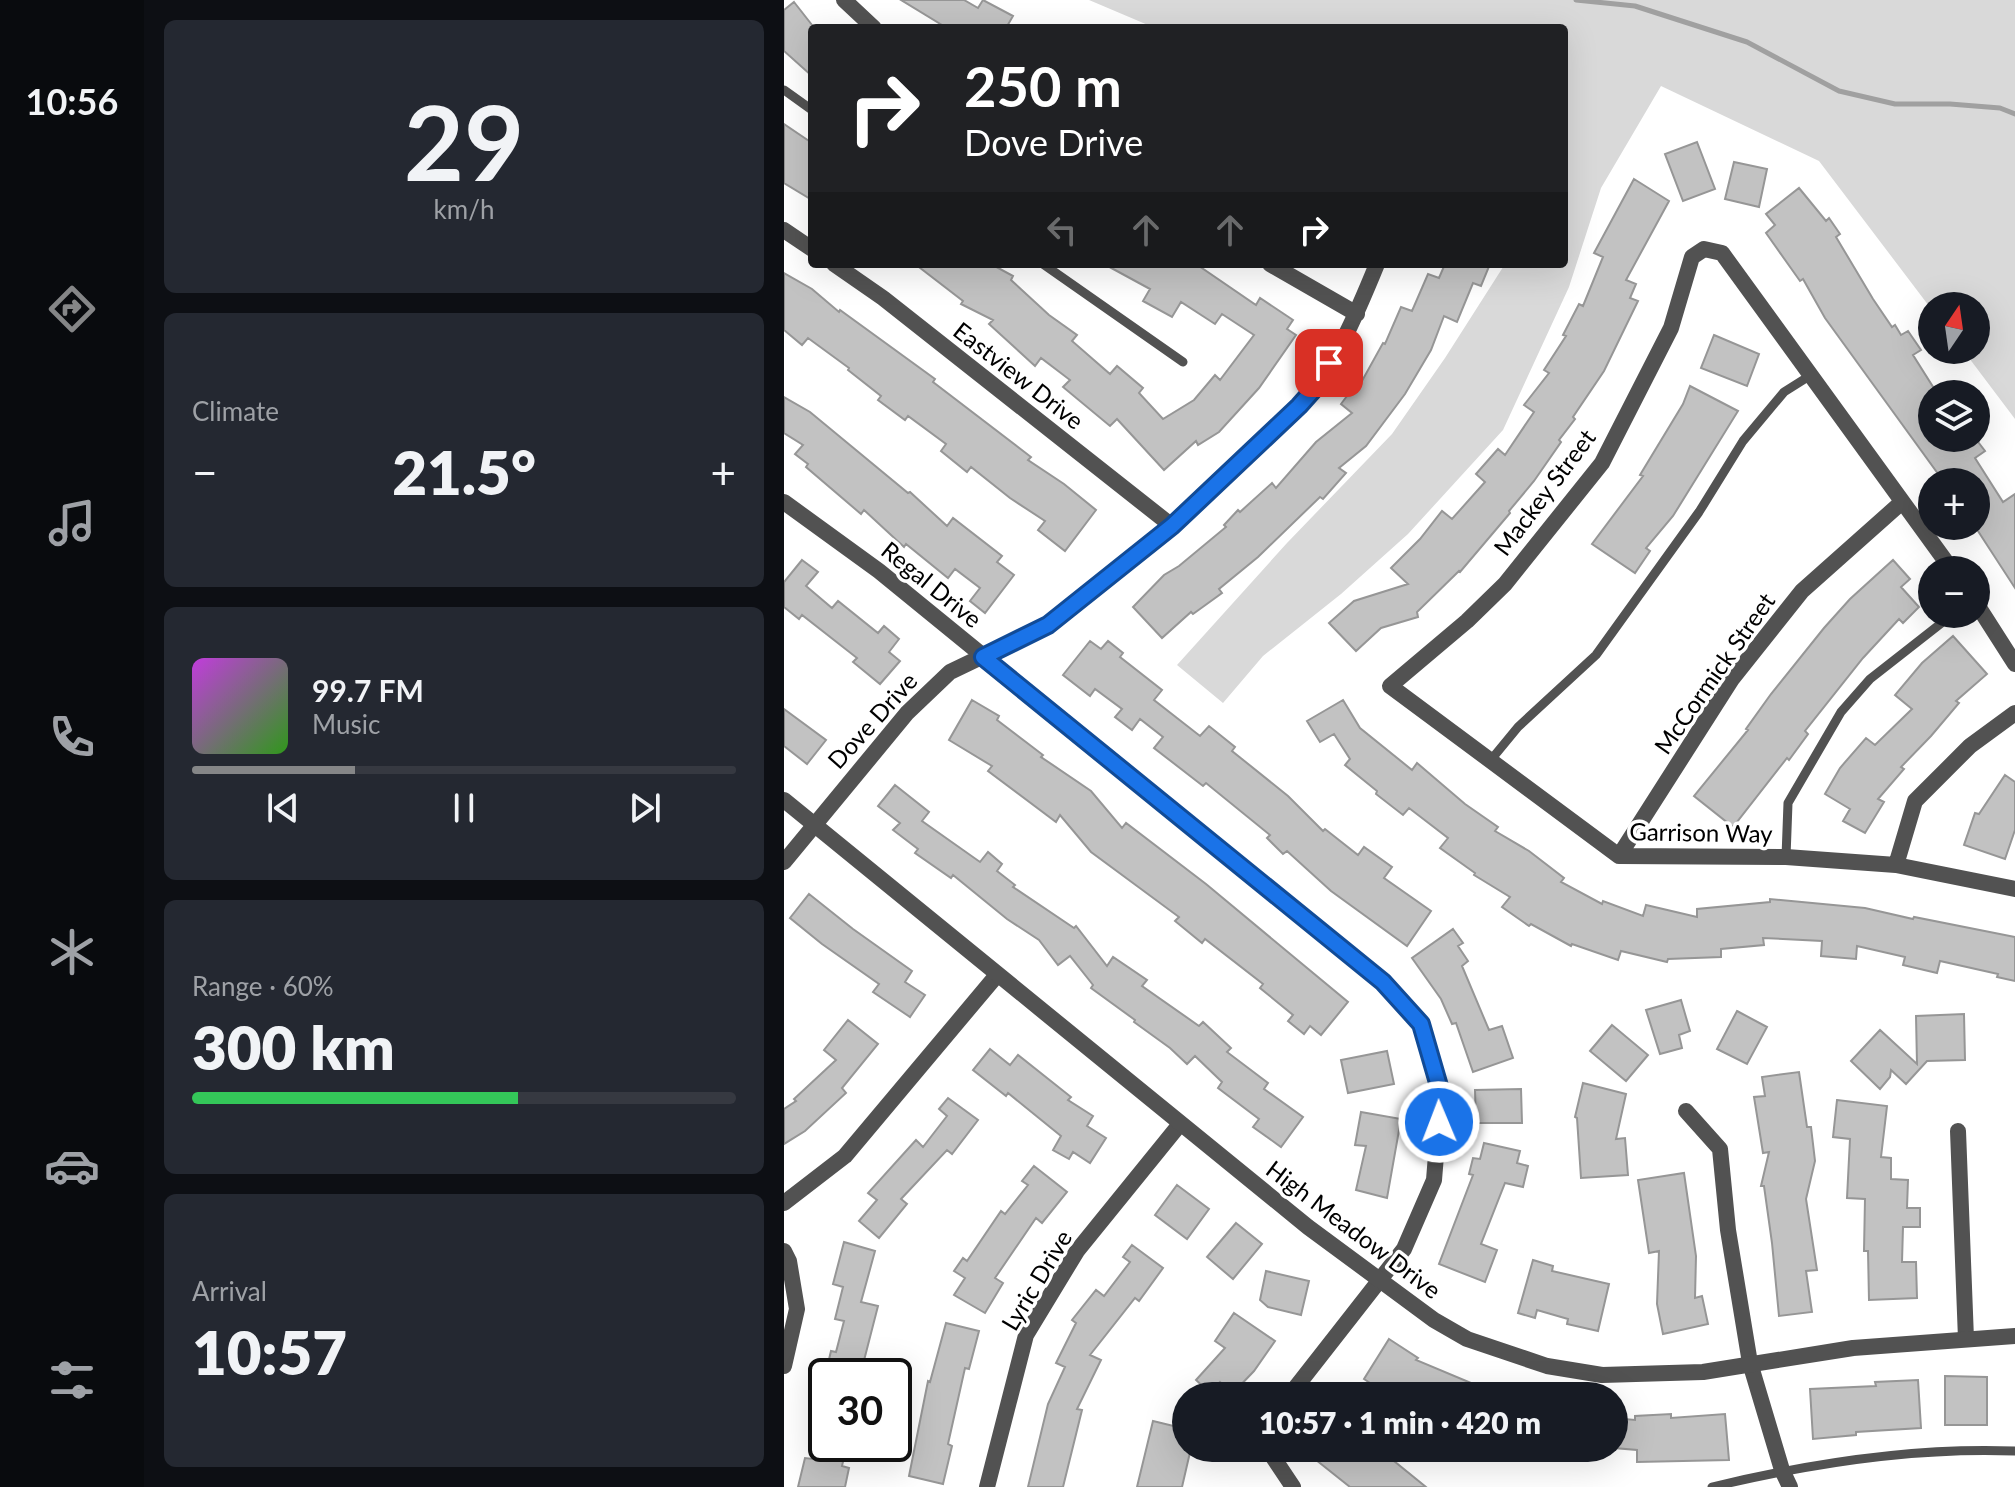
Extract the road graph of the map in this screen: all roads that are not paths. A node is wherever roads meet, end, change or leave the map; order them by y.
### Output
1 (844, 0) edge
2 (870, 24) edge
3 (784, 90) edge
4 (808, 107) edge
5 (784, 230) edge
6 (808, 246) edge
7 (840, 268) edge
8 (1049, 268) edge
9 (1277, 268) edge
10 (1375, 268) edge
11 (1357, 314) junction
12 (1183, 362) dead end
13 (1811, 375) junction
14 (784, 502) edge
15 (1902, 502) junction
16 (1172, 526) junction
17 (1942, 556) edge
18 (1990, 625) edge
19 (1935, 628) edge
20 (983, 657) junction
21 (2015, 664) edge
22 (1390, 686) joint
23 (2015, 713) edge
24 (1490, 761) junction
25 (784, 800) edge
26 (814, 823) junction
27 (1619, 856) junction
28 (1786, 857) junction
29 (784, 862) edge
30 (1896, 865) junction
31 (2015, 889) edge
32 (997, 975) junction
33 (1686, 1111) dead end
34 (1180, 1124) junction
35 (1958, 1131) dead end
36 (784, 1203) edge
37 (784, 1251) edge
38 (1379, 1280) junction
39 (2015, 1336) edge
40 (1966, 1339) junction
41 (1750, 1363) junction
42 (784, 1366) edge
43 (1300, 1382) edge
44 (2015, 1451) edge
45 (1276, 1462) edge
46 (1782, 1470) junction
47 (987, 1487) edge
48 (1293, 1487) edge
49 (1712, 1487) edge
50 (1790, 1487) edge

1 - 2 street
3 - 4 lane
5 - 6 street
7 - 16 street, Eastview Drive
8 - 12 lane
9 - 11 street
10 - 11 street, Dove Drive
11 - 16 street, Dove Drive
13 - 15 street
13 - 22 street, Mackey Street
13 - 24 lane
14 - 20 street, Regal Drive
15 - 17 street
15 - 27 street, McCormick Street
16 - 20 street, Dove Drive
18 - 21 street
19 - 28 lane
20 - 26 street, Dove Drive
20 - 38 street, Regal Drive
22 - 24 street, Garrison Way
23 - 30 street
24 - 27 street, Garrison Way
25 - 26 street, High Meadow Drive
26 - 29 street, Dove Drive
26 - 32 street, High Meadow Drive
27 - 28 street, Garrison Way
28 - 30 street, Garrison Way
30 - 31 street, Garrison Way
32 - 34 street, High Meadow Drive
32 - 36 street
33 - 41 street
34 - 38 street, High Meadow Drive
34 - 47 street, Lyric Drive
35 - 40 street
37 - 42 street
38 - 41 street, High Meadow Drive
38 - 43 street, Regal Drive
39 - 40 street, High Meadow Drive
40 - 41 street, High Meadow Drive
41 - 46 street
44 - 46 lane
45 - 48 street
46 - 49 lane
46 - 50 street

